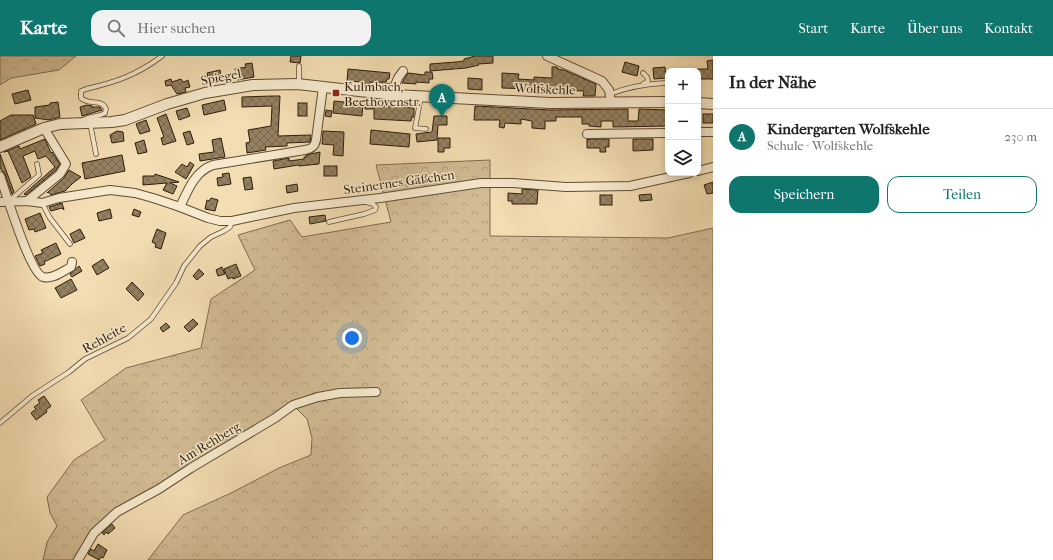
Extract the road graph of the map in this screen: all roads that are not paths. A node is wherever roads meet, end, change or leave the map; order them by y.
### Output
1 (162, 56) edge
2 (547, 56) edge
3 (299, 66) dead end
4 (403, 71) dead end
5 (643, 73) dead end
6 (665, 83) dead end
7 (298, 84) junction
8 (641, 86) junction
9 (323, 87) junction
10 (369, 92) junction
11 (421, 96) junction
12 (610, 98) junction
13 (665, 102) edge
14 (77, 123) junction
15 (90, 123) junction
16 (44, 128) junction
17 (426, 129) dead end
18 (701, 132) edge
19 (713, 132) edge
20 (665, 133) edge
21 (587, 134) dead end
22 (0, 147) edge
23 (96, 154) dead end
24 (37, 164) dead end
25 (713, 167) edge
26 (701, 169) edge
27 (0, 176) edge
28 (675, 176) edge
29 (4, 201) edge
30 (27, 201) junction
31 (360, 201) junction
32 (42, 203) junction
33 (180, 207) junction
34 (232, 221) junction
35 (330, 222) dead end
36 (70, 244) dead end
37 (72, 262) dead end
38 (376, 392) dead end
39 (0, 423) edge
40 (78, 560) edge

1 - 14 lane, Spiegel
2 - 12 street
3 - 7 lane
4 - 10 street
5 - 8 lane
6 - 8 lane
7 - 9 street, Spiegel
7 - 15 street, Spiegel
8 - 12 lane
9 - 10 street, Spiegel
9 - 33 street
10 - 11 street, Spiegel
11 - 12 street, Wolfskehle
11 - 17 lane
12 - 13 street, Wolfskehle
14 - 15 street, Spiegel
14 - 16 street, Spiegel
15 - 23 lane
16 - 22 street, Spiegel
16 - 30 street
18 - 19 street
20 - 21 street
24 - 29 lane
25 - 26 street
27 - 29 street
28 - 31 street, Steinernes Gäßchen
29 - 30 street
29 - 37 street
30 - 32 street
31 - 34 street, Steinernes Gäßchen
31 - 35 lane
32 - 33 street, Steinernes Gäßchen
32 - 36 lane
33 - 34 street, Steinernes Gäßchen
34 - 39 lane, Rehleite
38 - 40 street, Am Rehberg

